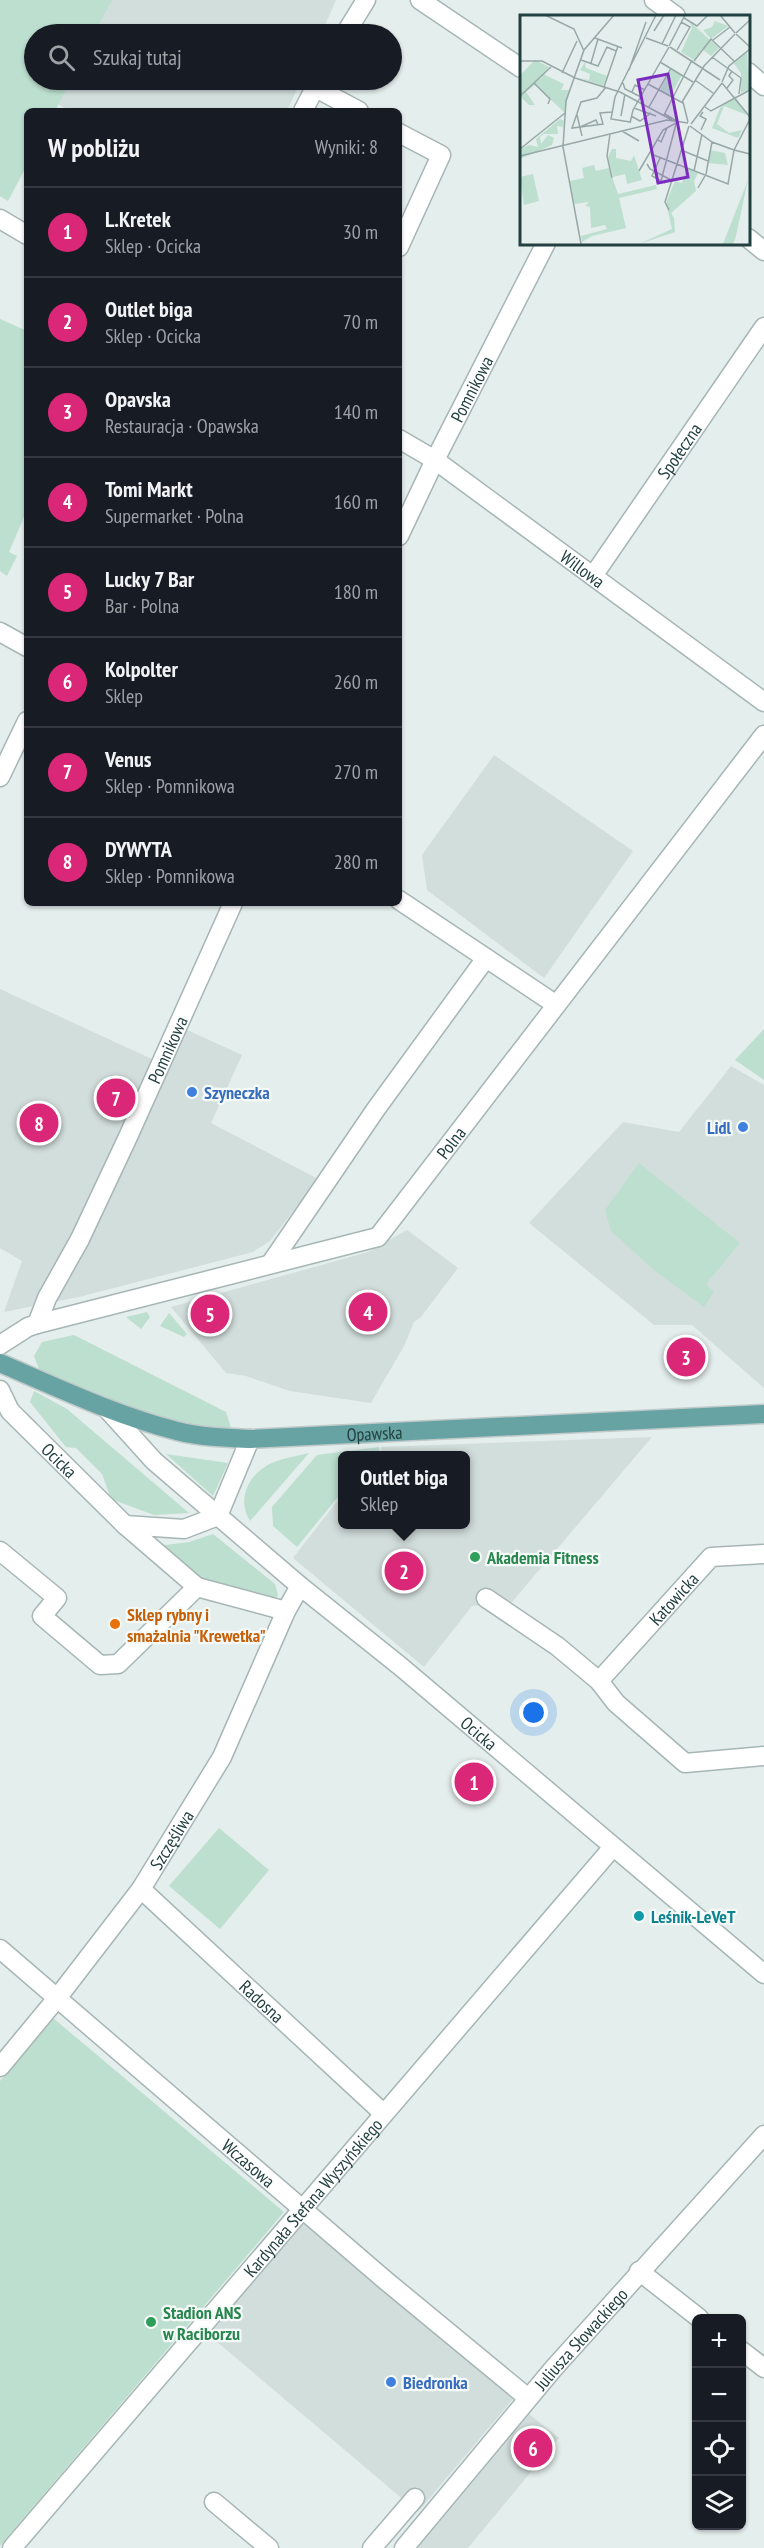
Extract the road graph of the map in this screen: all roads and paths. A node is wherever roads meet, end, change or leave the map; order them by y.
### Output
1 (366, 0) edge
2 (420, 0) edge
3 (654, 0) edge
4 (675, 15) edge
5 (351, 24) edge
6 (520, 67) edge
7 (749, 74) edge
8 (764, 86) edge
9 (313, 90) edge
10 (326, 90) edge
11 (304, 108) edge
12 (354, 108) edge
13 (402, 135) edge
14 (0, 219) edge
15 (24, 233) edge
16 (402, 240) edge
17 (749, 240) edge
18 (545, 244) edge
19 (764, 251) edge
20 (764, 327) edge
21 (402, 441) edge
22 (435, 460) junction
23 (402, 530) edge
24 (593, 576) junction
25 (0, 632) edge
26 (24, 645) edge
27 (764, 702) edge
28 (24, 727) edge
29 (764, 735) edge
30 (0, 777) edge
31 (402, 902) edge
32 (232, 906) edge
33 (486, 958) junction
34 (555, 1004) junction
35 (271, 1263) junction
36 (37, 1324) junction
37 (0, 1345) edge
38 (0, 1363) edge
39 (0, 1390) edge
40 (107, 1409) junction
41 (764, 1414) edge
42 (250, 1439) junction
43 (218, 1516) junction
44 (125, 1525) junction
45 (0, 1551) edge
46 (764, 1554) edge
47 (300, 1586) junction
48 (197, 1587) junction
49 (486, 1598) dead end
50 (286, 1611) junction
51 (599, 1681) junction
52 (764, 1756) edge
53 (613, 1847) junction
54 (141, 1889) junction
55 (0, 1949) edge
56 (764, 1974) edge
57 (58, 1997) junction
58 (0, 2067) edge
59 (382, 2113) junction
60 (764, 2135) edge
61 (302, 2208) junction
62 (639, 2271) junction
63 (693, 2314) edge
64 (746, 2355) edge
65 (764, 2368) edge
66 (528, 2398) junction
67 (415, 2498) dead end
68 (214, 2502) dead end
69 (12, 2548) edge
70 (269, 2548) edge
71 (372, 2548) edge
72 (404, 2548) edge

1 - 5 street
2 - 6 street
3 - 4 street
7 - 8 street
9 - 11 street
10 - 12 street
13 - 16 street
14 - 15 street
17 - 19 street
18 - 22 street, Pomnikowa
20 - 24 street, Społeczna
21 - 22 street, Willowa
22 - 23 street, Pomnikowa
22 - 24 street, Willowa
24 - 27 street, Willowa
25 - 26 street
28 - 30 street
29 - 34 street, Polna
31 - 33 street
32 - 36 street, Pomnikowa
33 - 34 street
33 - 35 street
34 - 35 street, Polna
35 - 36 street, Polna
36 - 37 street, Polna
38 - 40 main road, Opawska
39 - 44 street, Ocicka
40 - 42 main road, Opawska
40 - 43 street, Ocicka
41 - 42 main road, Opawska
42 - 43 street
43 - 44 street
43 - 47 street, Ocicka
44 - 48 street, Ocicka
45 - 48 street
46 - 51 street, Katowicka
47 - 50 street, Szczęśliwa
47 - 53 street, Ocicka
48 - 50 street, Ocicka
49 - 51 street
50 - 54 street, Szczęśliwa
51 - 52 street
53 - 56 street, Ocicka
53 - 59 street, Kardynała Stefana Wyszyńskiego
54 - 57 street, Szczęśliwa
54 - 59 street, Radosna
55 - 57 street, Wczasowa
57 - 58 street, Szczęśliwa
57 - 61 street, Wczasowa
59 - 61 street, Kardynała Stefana Wyszyńskiego
60 - 62 street, Juliusza Słowackiego
61 - 66 street, Wczasowa
61 - 69 street, Kardynała Stefana Wyszyńskiego
62 - 63 street
62 - 66 street, Juliusza Słowackiego
64 - 65 street
66 - 72 street, Juliusza Słowackiego
67 - 71 street
68 - 70 street

